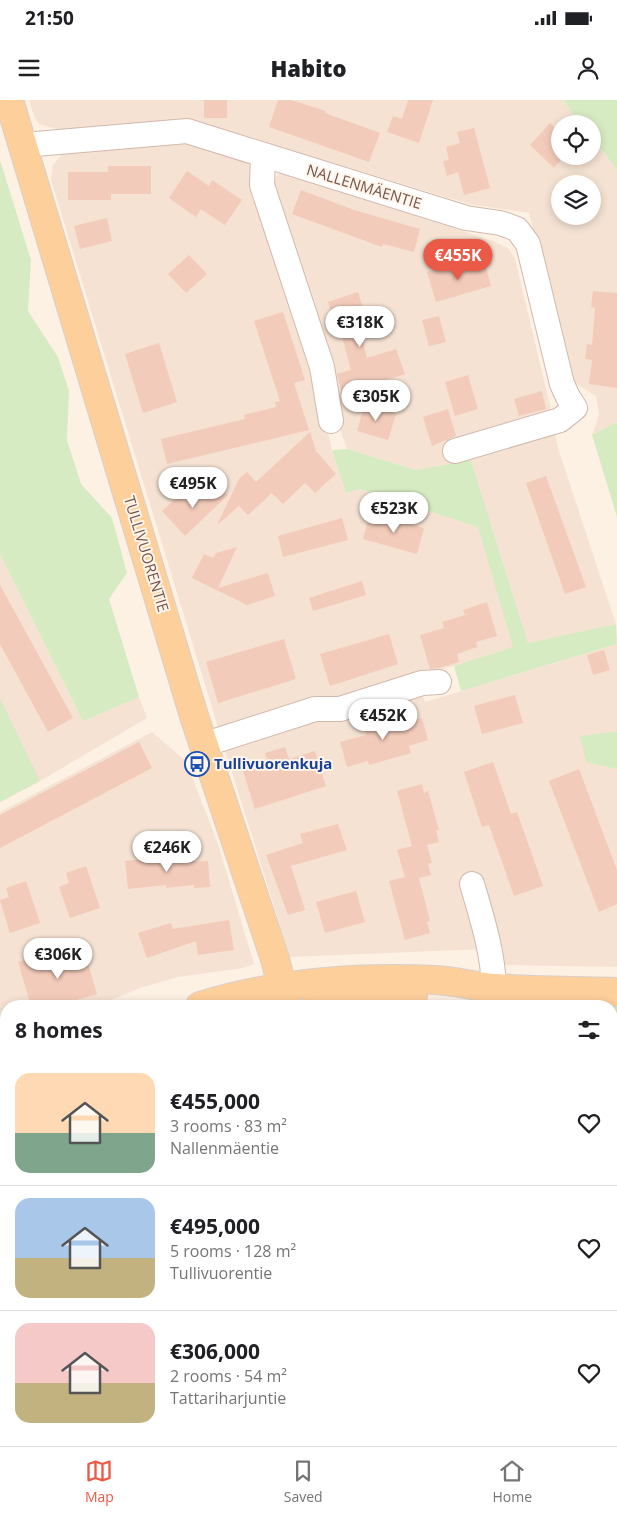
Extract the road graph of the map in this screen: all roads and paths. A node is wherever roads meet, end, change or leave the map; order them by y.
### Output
1 (9, 100) edge
2 (24, 145) junction
3 (264, 156) junction
4 (331, 421) dead end
5 (455, 451) dead end
6 (439, 682) dead end
7 (203, 745) junction
8 (472, 884) dead end
9 (494, 988) junction
10 (617, 992) edge
11 (285, 997) edge
12 (257, 1000) edge
13 (353, 1000) edge

1 - 2 main road, TULLIVUORENTIE
2 - 3 street, NALLENMÄENTIE
2 - 7 main road, TULLIVUORENTIE
3 - 4 street
3 - 5 street, NALLENMÄENTIE
6 - 7 street
7 - 11 main road, TULLIVUORENTIE
8 - 9 street
9 - 10 main road
9 - 11 main road
9 - 13 main road
11 - 12 main road

